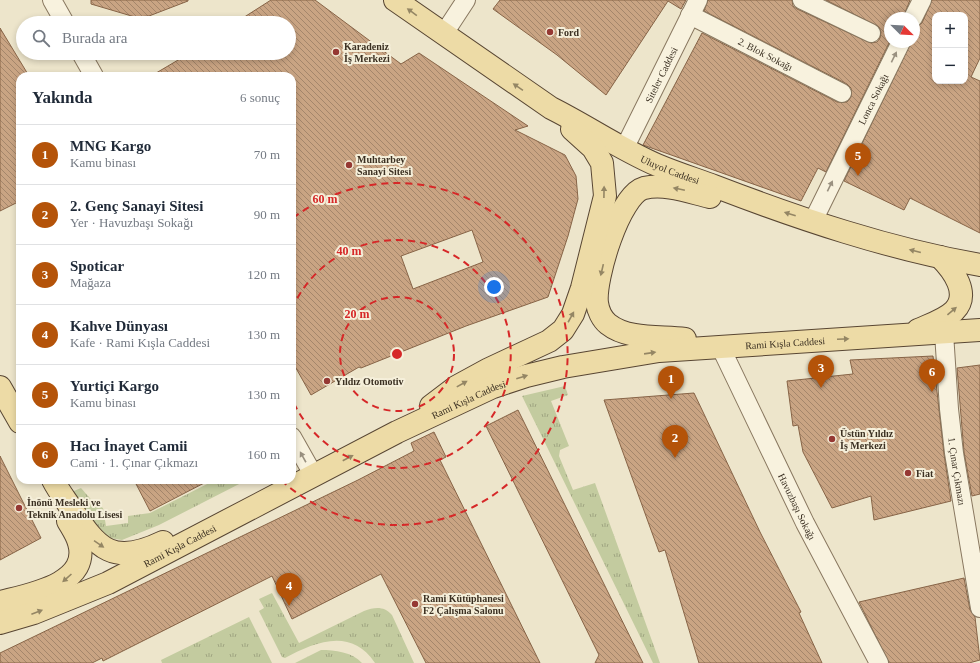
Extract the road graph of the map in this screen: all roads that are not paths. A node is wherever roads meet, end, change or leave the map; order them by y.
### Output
1 (52, 0) edge
2 (395, 0) edge
3 (466, 0) edge
4 (802, 0) edge
5 (922, 0) edge
6 (694, 8) edge
7 (916, 12) edge
8 (61, 16) edge
9 (871, 33) dead end
10 (443, 35) junction
11 (898, 48) edge
12 (85, 60) edge
13 (92, 72) edge
14 (842, 93) dead end
15 (551, 108) junction
16 (624, 148) junction
17 (758, 203) junction
18 (813, 221) junction
19 (940, 257) junction
20 (980, 265) edge
21 (980, 330) edge
22 (944, 333) junction
23 (906, 336) junction
24 (720, 346) junction
25 (0, 387) edge
26 (16, 415) edge
27 (397, 432) junction
28 (296, 444) edge
29 (314, 476) junction
30 (56, 486) edge
31 (266, 499) junction
32 (0, 602) edge
33 (980, 608) edge
34 (0, 623) edge
35 (879, 663) edge

1 - 8 street
10 -> 2 main road, Uluyol Caddesi
3 - 10 street
4 - 9 street
5 - 7 street
6 - 14 street, 2. Blok Sokağı
6 - 16 street, Siteler Caddesi
15 -> 10 main road, Uluyol Caddesi
18 -> 11 street, Lonca Sokağı
12 - 13 street
15 - 16 main road, Uluyol Caddesi
27 -> 15 main road
16 - 17 main road, Uluyol Caddesi
18 -> 17 main road, Uluyol Caddesi
17 -> 24 main road
19 -> 18 main road, Uluyol Caddesi
19 - 20 main road, Uluyol Caddesi
23 -> 19 main road
21 - 22 main road, Rami Kışla Caddesi
22 - 23 main road, Rami Kışla Caddesi
22 - 33 street, 1. Çınar Çıkmazı
24 -> 23 main road, Rami Kışla Caddesi
27 -> 24 main road, Rami Kışla Caddesi
24 - 35 street, Havuzbaşı Sokağı
25 - 26 main road
29 -> 27 main road, Rami Kışla Caddesi
29 -> 28 street
29 - 31 main road, Rami Kışla Caddesi
30 -> 31 main road
30 -> 32 main road
34 -> 31 main road, Rami Kışla Caddesi

